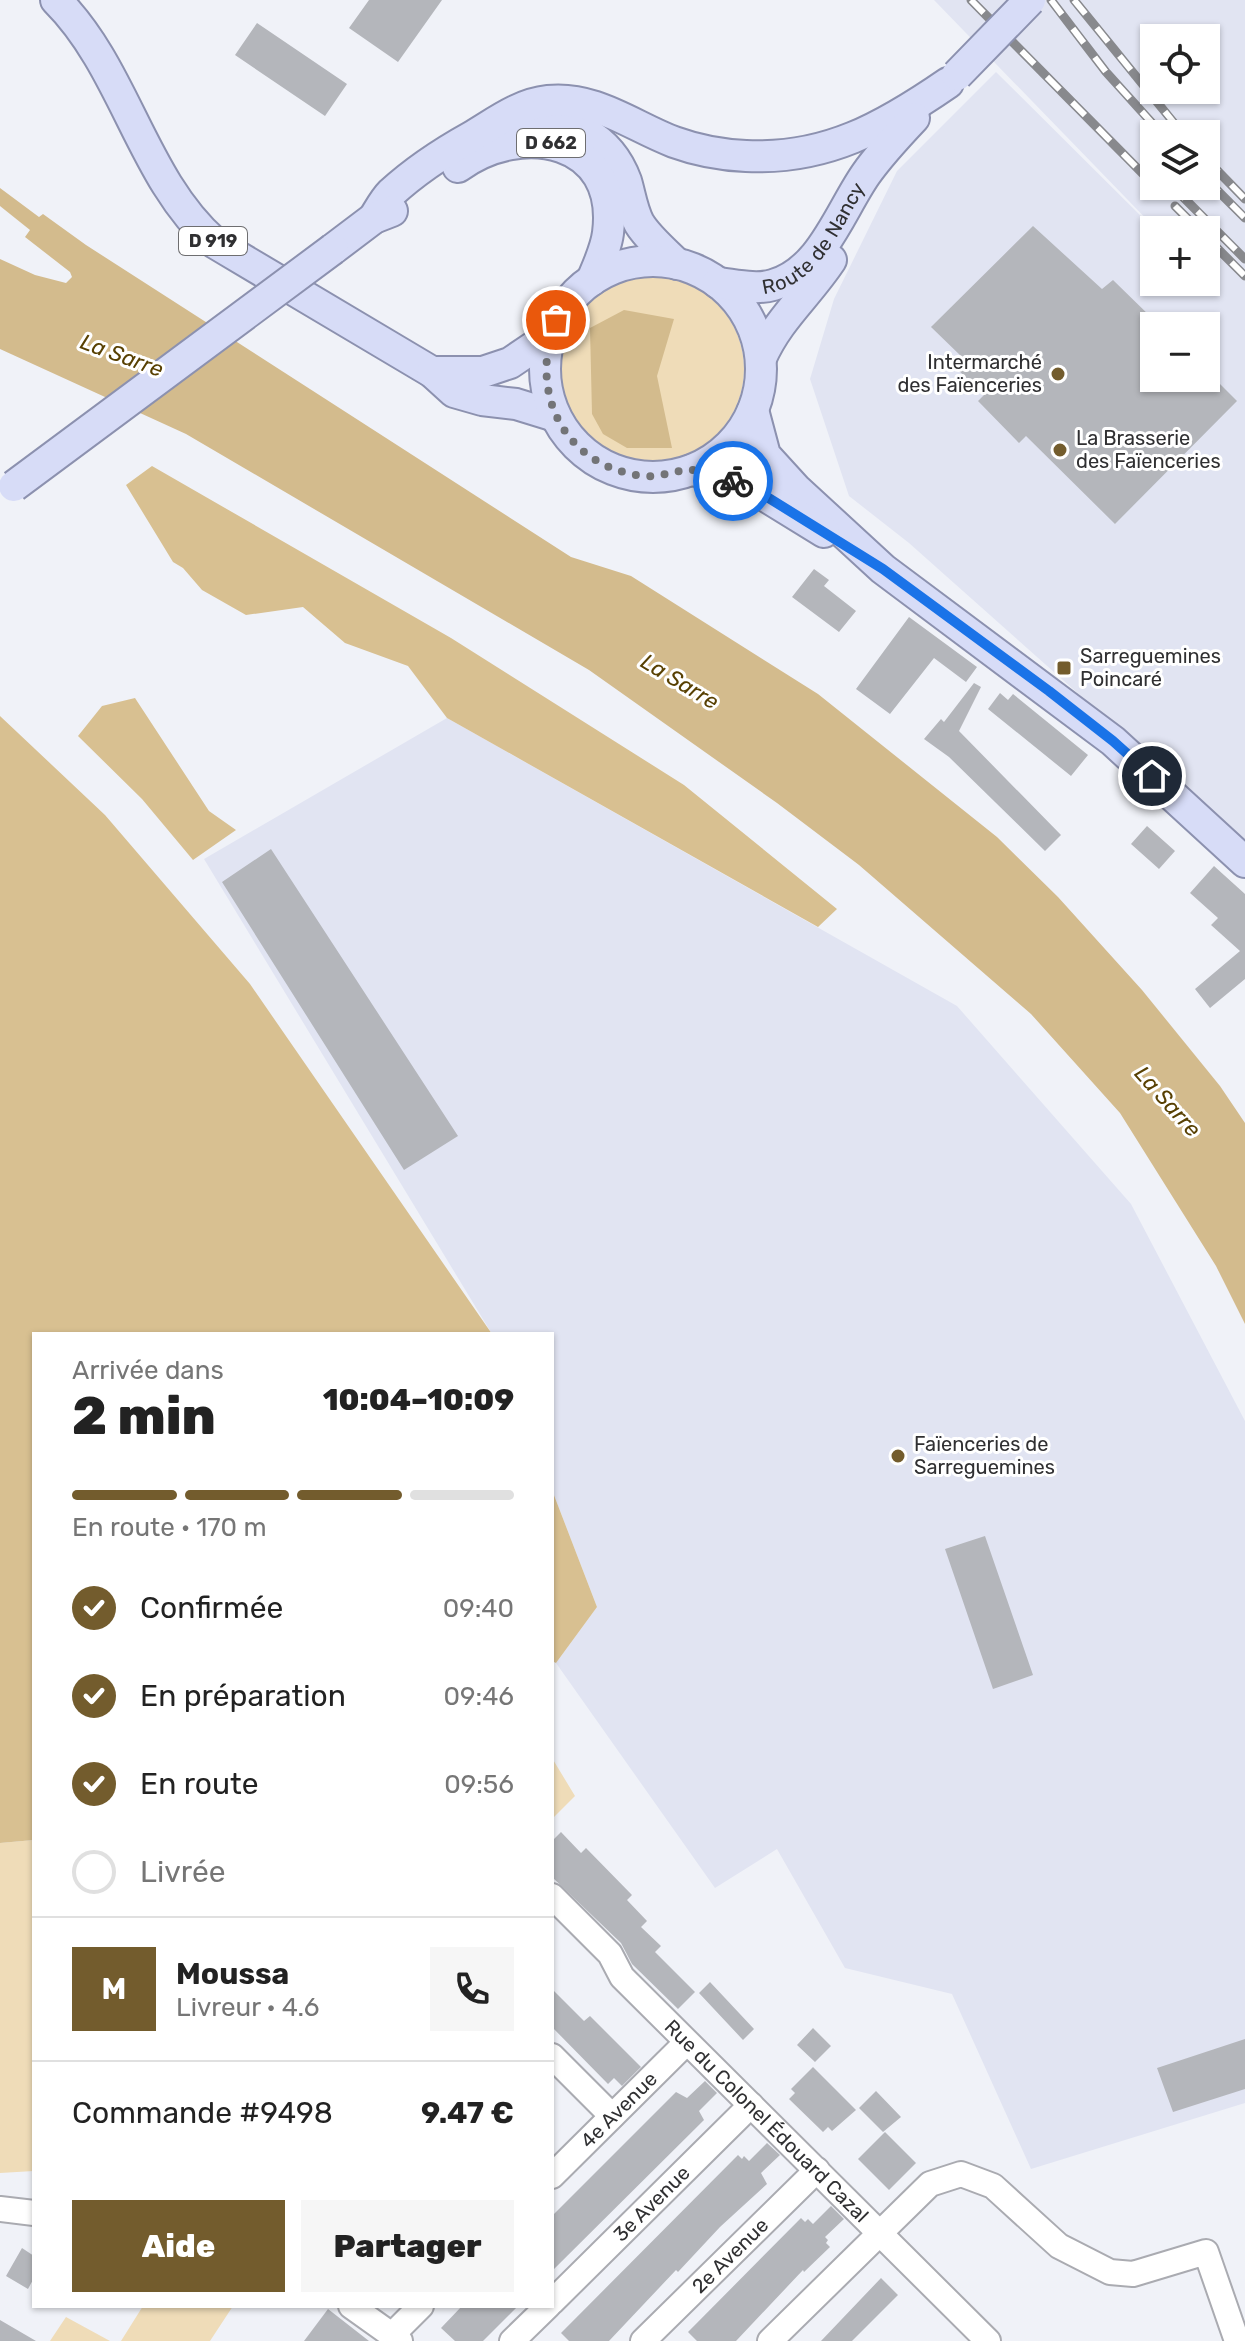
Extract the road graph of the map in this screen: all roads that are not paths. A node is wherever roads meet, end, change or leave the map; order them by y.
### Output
1 (56, 0) edge
2 (1030, 0) edge
3 (952, 79) junction
4 (480, 132) junction
5 (886, 147) junction
6 (374, 218) junction
7 (677, 264) junction
8 (592, 280) junction
9 (718, 283) junction
10 (550, 336) junction
11 (761, 358) junction
12 (432, 372) junction
13 (753, 410) junction
14 (555, 416) junction
15 (692, 470) junction
16 (7, 491) edge
17 (883, 569) junction
18 (1245, 862) edge
19 (554, 1898) edge
20 (686, 2043) junction
21 (554, 2058) edge
22 (751, 2105) junction
23 (612, 2116) junction
24 (817, 2170) junction
25 (554, 2174) edge
26 (0, 2209) edge
27 (32, 2213) edge
28 (879, 2234) junction
29 (554, 2300) edge
30 (354, 2308) edge
31 (419, 2308) edge
32 (546, 2308) edge
33 (396, 2338) edge
34 (512, 2341) edge
35 (643, 2341) edge
36 (770, 2341) edge
37 (988, 2341) edge
38 (1237, 2341) edge

1 - 12 main road, D 919
2 - 3 main road, Route de Nancy / D 662, bridge
3 - 4 main road, D 662
3 - 5 main road, Route de Nancy / D 662
4 - 6 main road, D 662
4 - 7 main road, D 662
5 - 9 main road, Route de Nancy / D 662
5 - 11 main road, Route de Nancy / D 662
6 - 8 main road, D 662
6 - 16 main road, D 662, bridge
7 - 8 main road
7 - 9 main road
8 - 10 main road
9 - 11 main road
10 - 12 main road
10 - 14 main road
11 - 13 main road
12 - 14 main road, D 919
13 - 15 main road
13 - 17 main road
14 - 15 main road
15 - 17 main road
17 - 18 main road
19 - 20 street, Rue du Colonel Édouard Cazal
20 - 22 street, Rue du Colonel Édouard Cazal
20 - 23 street, 4e Avenue
21 - 23 street
22 - 24 street, Rue du Colonel Édouard Cazal
22 - 29 street, 3e Avenue
23 - 25 street, 4e Avenue
24 - 28 street, Rue du Colonel Édouard Cazal
24 - 35 street, 2e Avenue
26 - 27 street
28 - 36 street
28 - 37 street, Rue du Colonel Édouard Cazal
28 - 38 street
30 - 33 street
31 - 33 street
32 - 34 street

